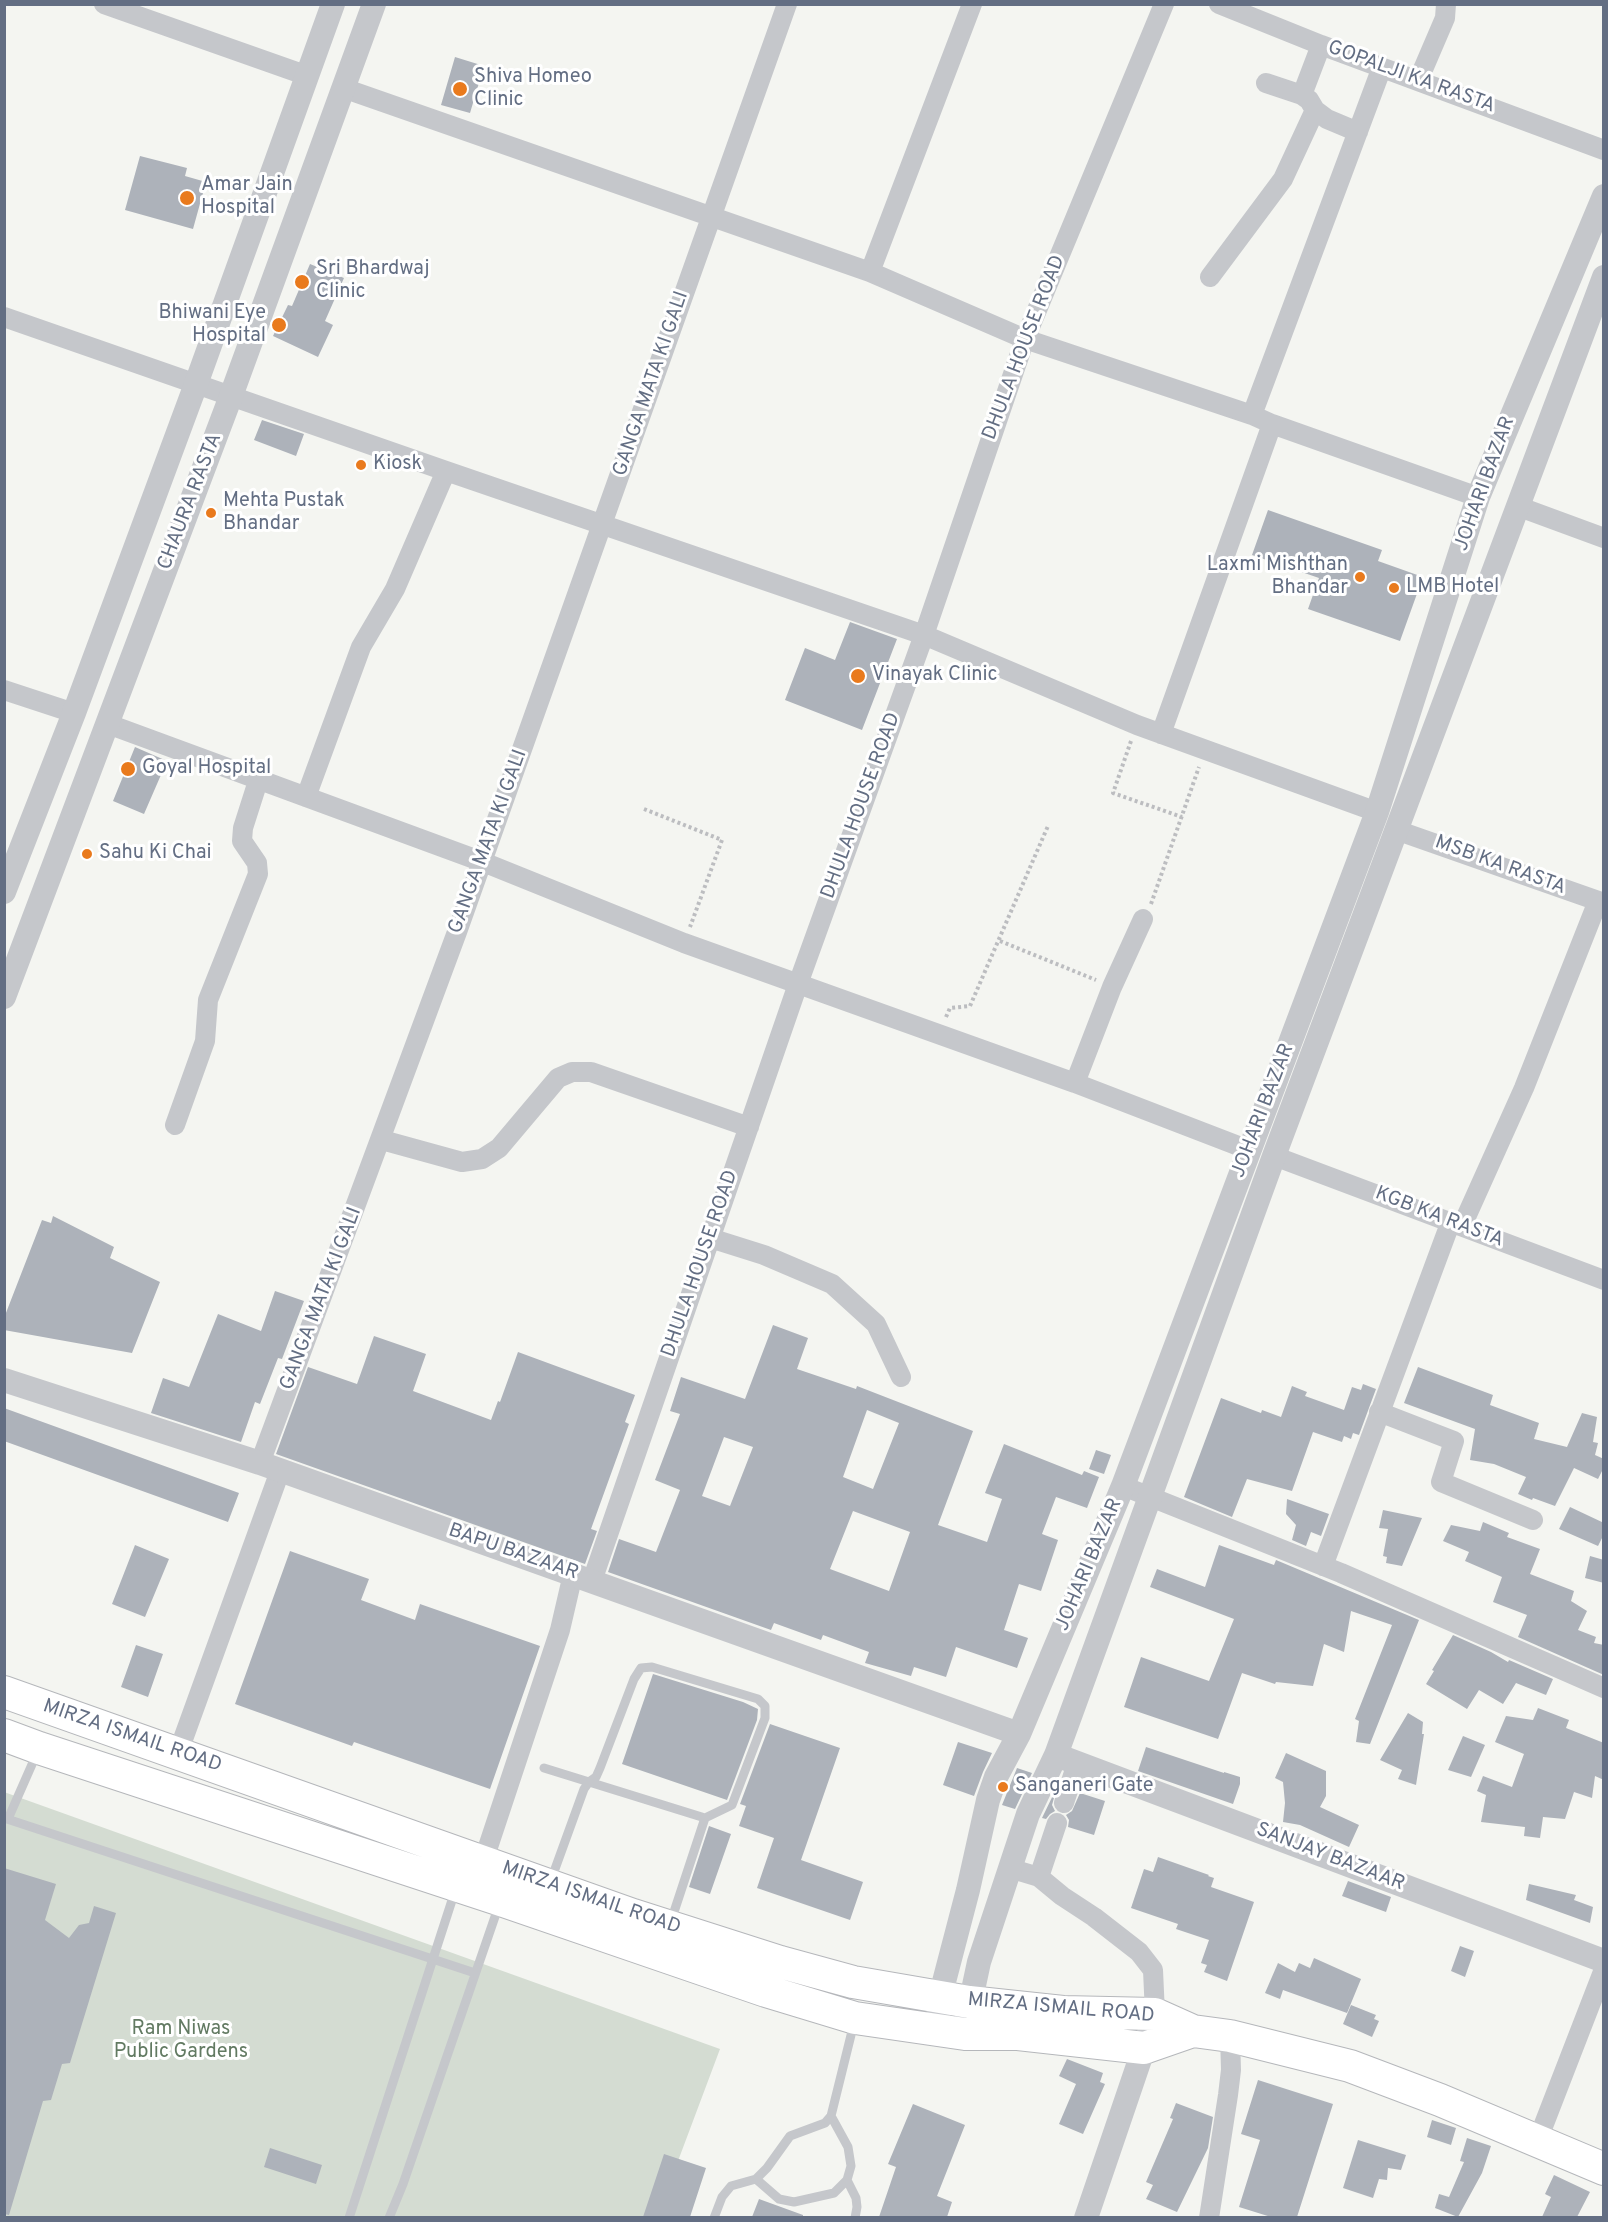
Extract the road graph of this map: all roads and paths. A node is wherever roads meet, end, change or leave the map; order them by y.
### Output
1 (104, 4) edge
2 (333, 4) edge
3 (374, 4) edge
4 (787, 4) edge
5 (972, 4) edge
6 (1164, 4) edge
7 (1219, 4) edge
8 (1446, 4) edge
9 (1321, 45) junction
10 (1382, 67) junction
11 (308, 76) junction
12 (1418, 81) junction
13 (1266, 83) dead end
14 (343, 88) junction
15 (1302, 95) junction
16 (1316, 110) junction
17 (1358, 132) junction
18 (1604, 150) edge
19 (1604, 196) edge
20 (711, 219) junction
21 (870, 272) junction
22 (1210, 277) dead end
23 (1604, 277) edge
24 (4, 317) edge
25 (1025, 339) junction
26 (196, 384) junction
27 (231, 396) junction
28 (1252, 415) junction
29 (1272, 424) junction
30 (446, 471) junction
31 (1478, 497) junction
32 (1517, 506) junction
33 (603, 525) junction
34 (1604, 538) edge
35 (924, 635) junction
36 (4, 690) edge
37 (74, 713) junction
38 (108, 724) junction
39 (1137, 725) junction
40 (1161, 734) junction
41 (1204, 749) junction
42 (258, 781) junction
43 (306, 797) junction
44 (644, 810) dead end
45 (1377, 812) junction
46 (1182, 817) junction
47 (1048, 826) dead end
48 (1396, 830) junction
49 (483, 862) junction
50 (4, 892) edge
51 (1601, 902) edge
52 (1143, 919) joint
53 (999, 940) junction
54 (684, 943) junction
55 (798, 984) junction
56 (1112, 987) junction
57 (4, 997) edge
58 (938, 1034) junction
59 (1075, 1083) junction
60 (175, 1125) dead end
61 (749, 1127) junction
62 (382, 1140) junction
63 (1249, 1150) junction
64 (1274, 1156) junction
65 (1456, 1223) junction
66 (710, 1239) junction
67 (1604, 1280) edge
68 (1173, 1353) junction
69 (1199, 1363) junction
70 (901, 1377) dead end
71 (4, 1380) edge
72 (1379, 1412) junction
73 (270, 1467) junction
74 (1123, 1486) junction
75 (1150, 1497) junction
76 (1533, 1520) dead end
77 (1323, 1566) junction
78 (582, 1577) junction
79 (1604, 1688) edge
80 (4, 1692) edge
81 (1019, 1734) junction
82 (4, 1735) edge
83 (39, 1748) junction
84 (178, 1753) junction
85 (1067, 1759) junction
86 (544, 1768) dead end
87 (589, 1782) junction
88 (1064, 1803) dead end
89 (705, 1818) junction
90 (6, 1819) edge
91 (1057, 1823) dead end
92 (483, 1862) junction
93 (1009, 1868) junction
94 (1039, 1877) junction
95 (550, 1885) junction
96 (456, 1886) junction
97 (501, 1900) junction
98 (669, 1926) junction
99 (431, 1960) junction
100 (1604, 1961) edge
101 (1604, 1969) edge
102 (476, 1973) junction
103 (955, 2000) junction
104 (1155, 2014) junction
105 (855, 2018) junction
106 (951, 2031) junction
107 (1193, 2031) junction
108 (1230, 2036) junction
109 (1144, 2048) junction
110 (831, 2116) junction
111 (1537, 2142) junction
112 (1604, 2169) edge
113 (756, 2179) junction
114 (847, 2180) junction
115 (349, 2217) edge
116 (389, 2217) edge
117 (714, 2217) edge
118 (855, 2217) edge
119 (1086, 2217) edge
120 (1209, 2217) edge

1 - 11 street
2 - 11 street, CHAURA RASTA
3 - 14 street, CHAURA RASTA
4 - 20 street, GANGA MATA KI GALI
5 - 21 street
6 - 25 street, DHULA HOUSE ROAD
7 - 9 street, GOPALJI KA RASTA
8 - 12 street
9 - 10 street, GOPALJI KA RASTA
9 - 15 street
10 - 12 street, GOPALJI KA RASTA
10 - 17 street
11 - 26 street, CHAURA RASTA
12 - 18 street, GOPALJI KA RASTA
13 - 15 street
14 - 20 street
14 - 27 street, CHAURA RASTA
15 - 16 street
16 - 17 street
16 - 22 street
17 - 28 street
19 - 31 street, JOHARI BAZAR
20 - 21 street
20 - 33 street, GANGA MATA KI GALI
21 - 25 street
23 - 32 street, JOHARI BAZAR
24 - 26 street
25 - 28 street
25 - 35 street, DHULA HOUSE ROAD
26 - 27 street
26 - 37 street, CHAURA RASTA
27 - 30 street
27 - 38 street, CHAURA RASTA
28 - 29 street
29 - 31 street
29 - 40 street
30 - 33 street
30 - 43 street
31 - 45 street, JOHARI BAZAR
32 - 34 street
32 - 48 street, JOHARI BAZAR
33 - 35 street
33 - 49 street, GANGA MATA KI GALI
35 - 39 street
35 - 55 street, DHULA HOUSE ROAD
36 - 37 street
37 - 50 street, CHAURA RASTA
38 - 42 street
38 - 57 street, CHAURA RASTA
39 - 40 street
39 - 46 path
40 - 41 street
41 - 45 street
41 - 46 path
42 - 43 street
42 - 60 street
43 - 49 street
44 - 54 path
45 - 63 street, JOHARI BAZAR
46 - 52 path
47 - 53 path
48 - 51 street, MSB KA RASTA
48 - 64 street, JOHARI BAZAR
49 - 54 street
49 - 62 street, GANGA MATA KI GALI
51 - 65 street
52 - 56 street
53 - 56 path
53 - 58 path
54 - 55 street
55 - 58 street
55 - 61 street, DHULA HOUSE ROAD
56 - 59 street
58 - 59 street
59 - 63 street
61 - 62 street
61 - 66 street, DHULA HOUSE ROAD
62 - 73 street, GANGA MATA KI GALI
63 - 68 street, JOHARI BAZAR
64 - 65 street, KGB KA RASTA
64 - 69 street, JOHARI BAZAR
65 - 67 street, KGB KA RASTA
65 - 72 street
66 - 70 street
66 - 78 street, DHULA HOUSE ROAD
68 - 69 street
68 - 74 street, JOHARI BAZAR
69 - 75 street, JOHARI BAZAR
71 - 73 street, BAPU BAZAAR
72 - 76 street
72 - 77 street
73 - 78 street, BAPU BAZAAR
73 - 84 street, GANGA MATA KI GALI
74 - 75 street
74 - 81 street, JOHARI BAZAR
75 - 77 street
75 - 85 street, JOHARI BAZAR
77 - 79 street
78 - 81 street, BAPU BAZAAR
78 - 92 street, DHULA HOUSE ROAD
80 - 84 highway, MIRZA ISMAIL ROAD
81 - 103 street, JOHARI BAZAR
82 - 83 highway, MIRZA ISMAIL ROAD
83 - 90 lane
83 - 96 highway, MIRZA ISMAIL ROAD
84 - 92 highway, MIRZA ISMAIL ROAD
85 - 88 street
85 - 93 street, JOHARI BAZAR
85 - 100 street, SANJAY BAZAAR
86 - 87 lane
87 - 89 lane
87 - 89 lane
87 - 95 lane
89 - 98 lane
90 - 99 lane
91 - 94 street
92 - 95 highway, MIRZA ISMAIL ROAD
93 - 94 street
93 - 103 street, JOHARI BAZAR
94 - 104 street
95 - 98 highway, MIRZA ISMAIL ROAD
96 - 97 highway, MIRZA ISMAIL ROAD
96 - 99 lane
97 - 102 lane
97 - 105 highway, MIRZA ISMAIL ROAD
98 - 103 highway, MIRZA ISMAIL ROAD
99 - 102 lane
99 - 115 lane
101 - 111 street
102 - 116 lane
103 - 104 highway, MIRZA ISMAIL ROAD
103 - 106 street, JOHARI BAZAR
104 - 107 highway, MIRZA ISMAIL ROAD
104 - 109 street
105 - 106 highway, MIRZA ISMAIL ROAD
105 - 110 lane
106 - 109 highway, MIRZA ISMAIL ROAD
107 - 108 highway, MIRZA ISMAIL ROAD
107 - 109 highway, MIRZA ISMAIL ROAD
108 - 111 highway, MIRZA ISMAIL ROAD
108 - 120 street
109 - 119 street
110 - 113 lane
110 - 114 lane
111 - 112 highway, MIRZA ISMAIL ROAD
113 - 114 lane
113 - 117 lane
114 - 118 lane

